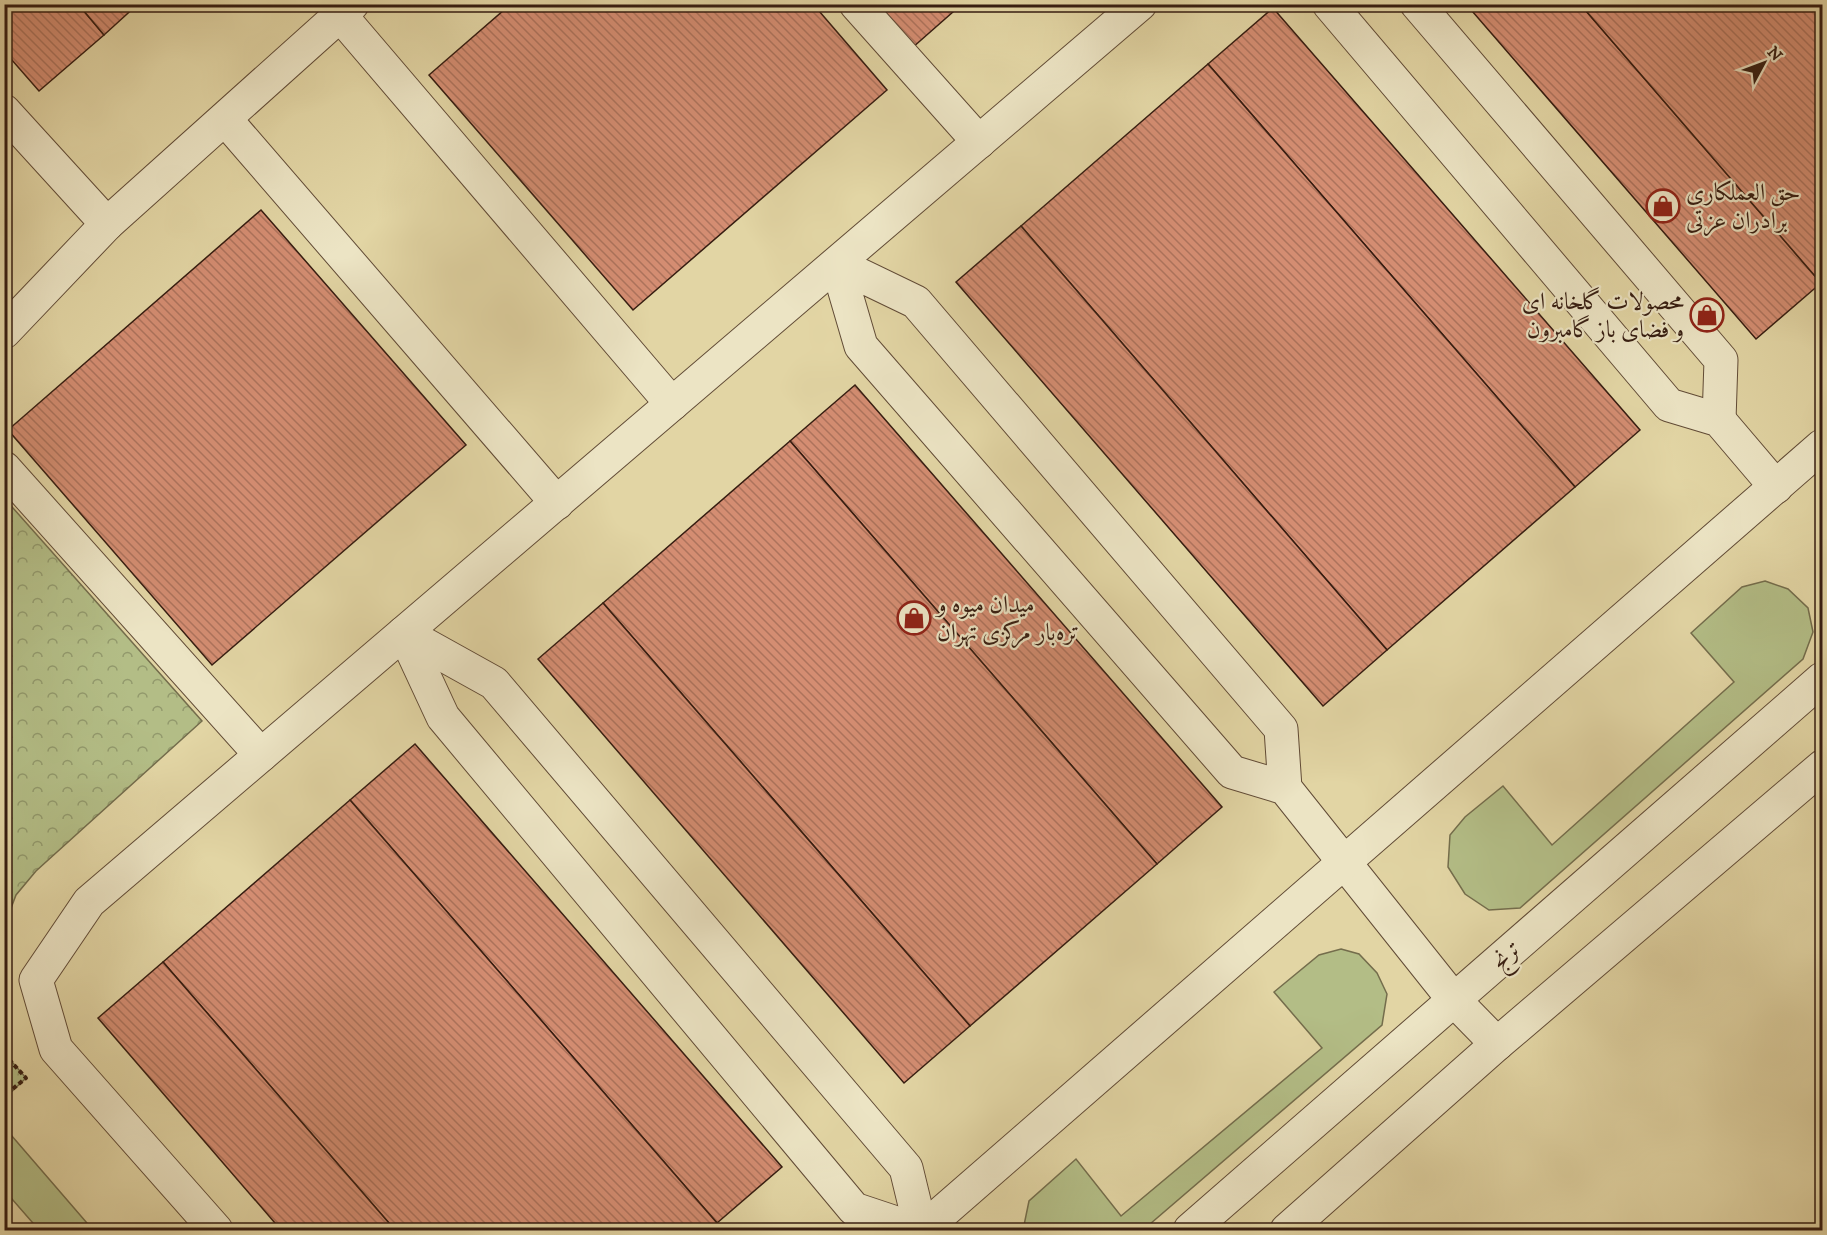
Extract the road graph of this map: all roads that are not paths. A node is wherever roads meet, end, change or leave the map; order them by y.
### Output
1 (856, 4) edge
2 (1329, 4) edge
3 (1417, 4) edge
4 (1127, 9) edge
5 (346, 10) edge
6 (4, 111) edge
7 (225, 119) junction
8 (979, 142) junction
9 (107, 224) junction
10 (837, 264) junction
11 (4, 332) edge
12 (672, 404) junction
13 (1719, 420) junction
14 (1822, 446) edge
15 (4, 468) edge
16 (1776, 487) junction
17 (557, 503) junction
18 (404, 633) junction
19 (1822, 679) edge
20 (261, 755) junction
21 (1822, 767) edge
22 (1285, 788) junction
23 (1345, 863) junction
24 (1454, 1000) junction
25 (1497, 1044) junction
26 (216, 1230) edge
27 (920, 1230) edge
28 (1190, 1230) edge
29 (1287, 1230) edge

1 - 8 lane
2 - 13 lane
3 - 13 lane
4 - 8 lane
5 - 7 lane
5 - 12 lane
6 - 9 lane
7 - 9 lane
7 - 17 lane
8 - 10 lane
9 - 11 lane
10 - 12 lane
10 - 22 lane
10 - 22 lane
12 - 17 lane
13 - 16 lane
14 - 16 lane
15 - 20 lane
16 - 23 lane
17 - 18 lane
18 - 20 lane
18 - 27 lane
18 - 27 lane
19 - 24 lane, ترنج
20 - 26 lane
21 - 25 lane
22 - 23 lane
23 - 24 lane
23 - 27 lane
24 - 25 lane
24 - 28 lane, ترنج
25 - 29 lane

